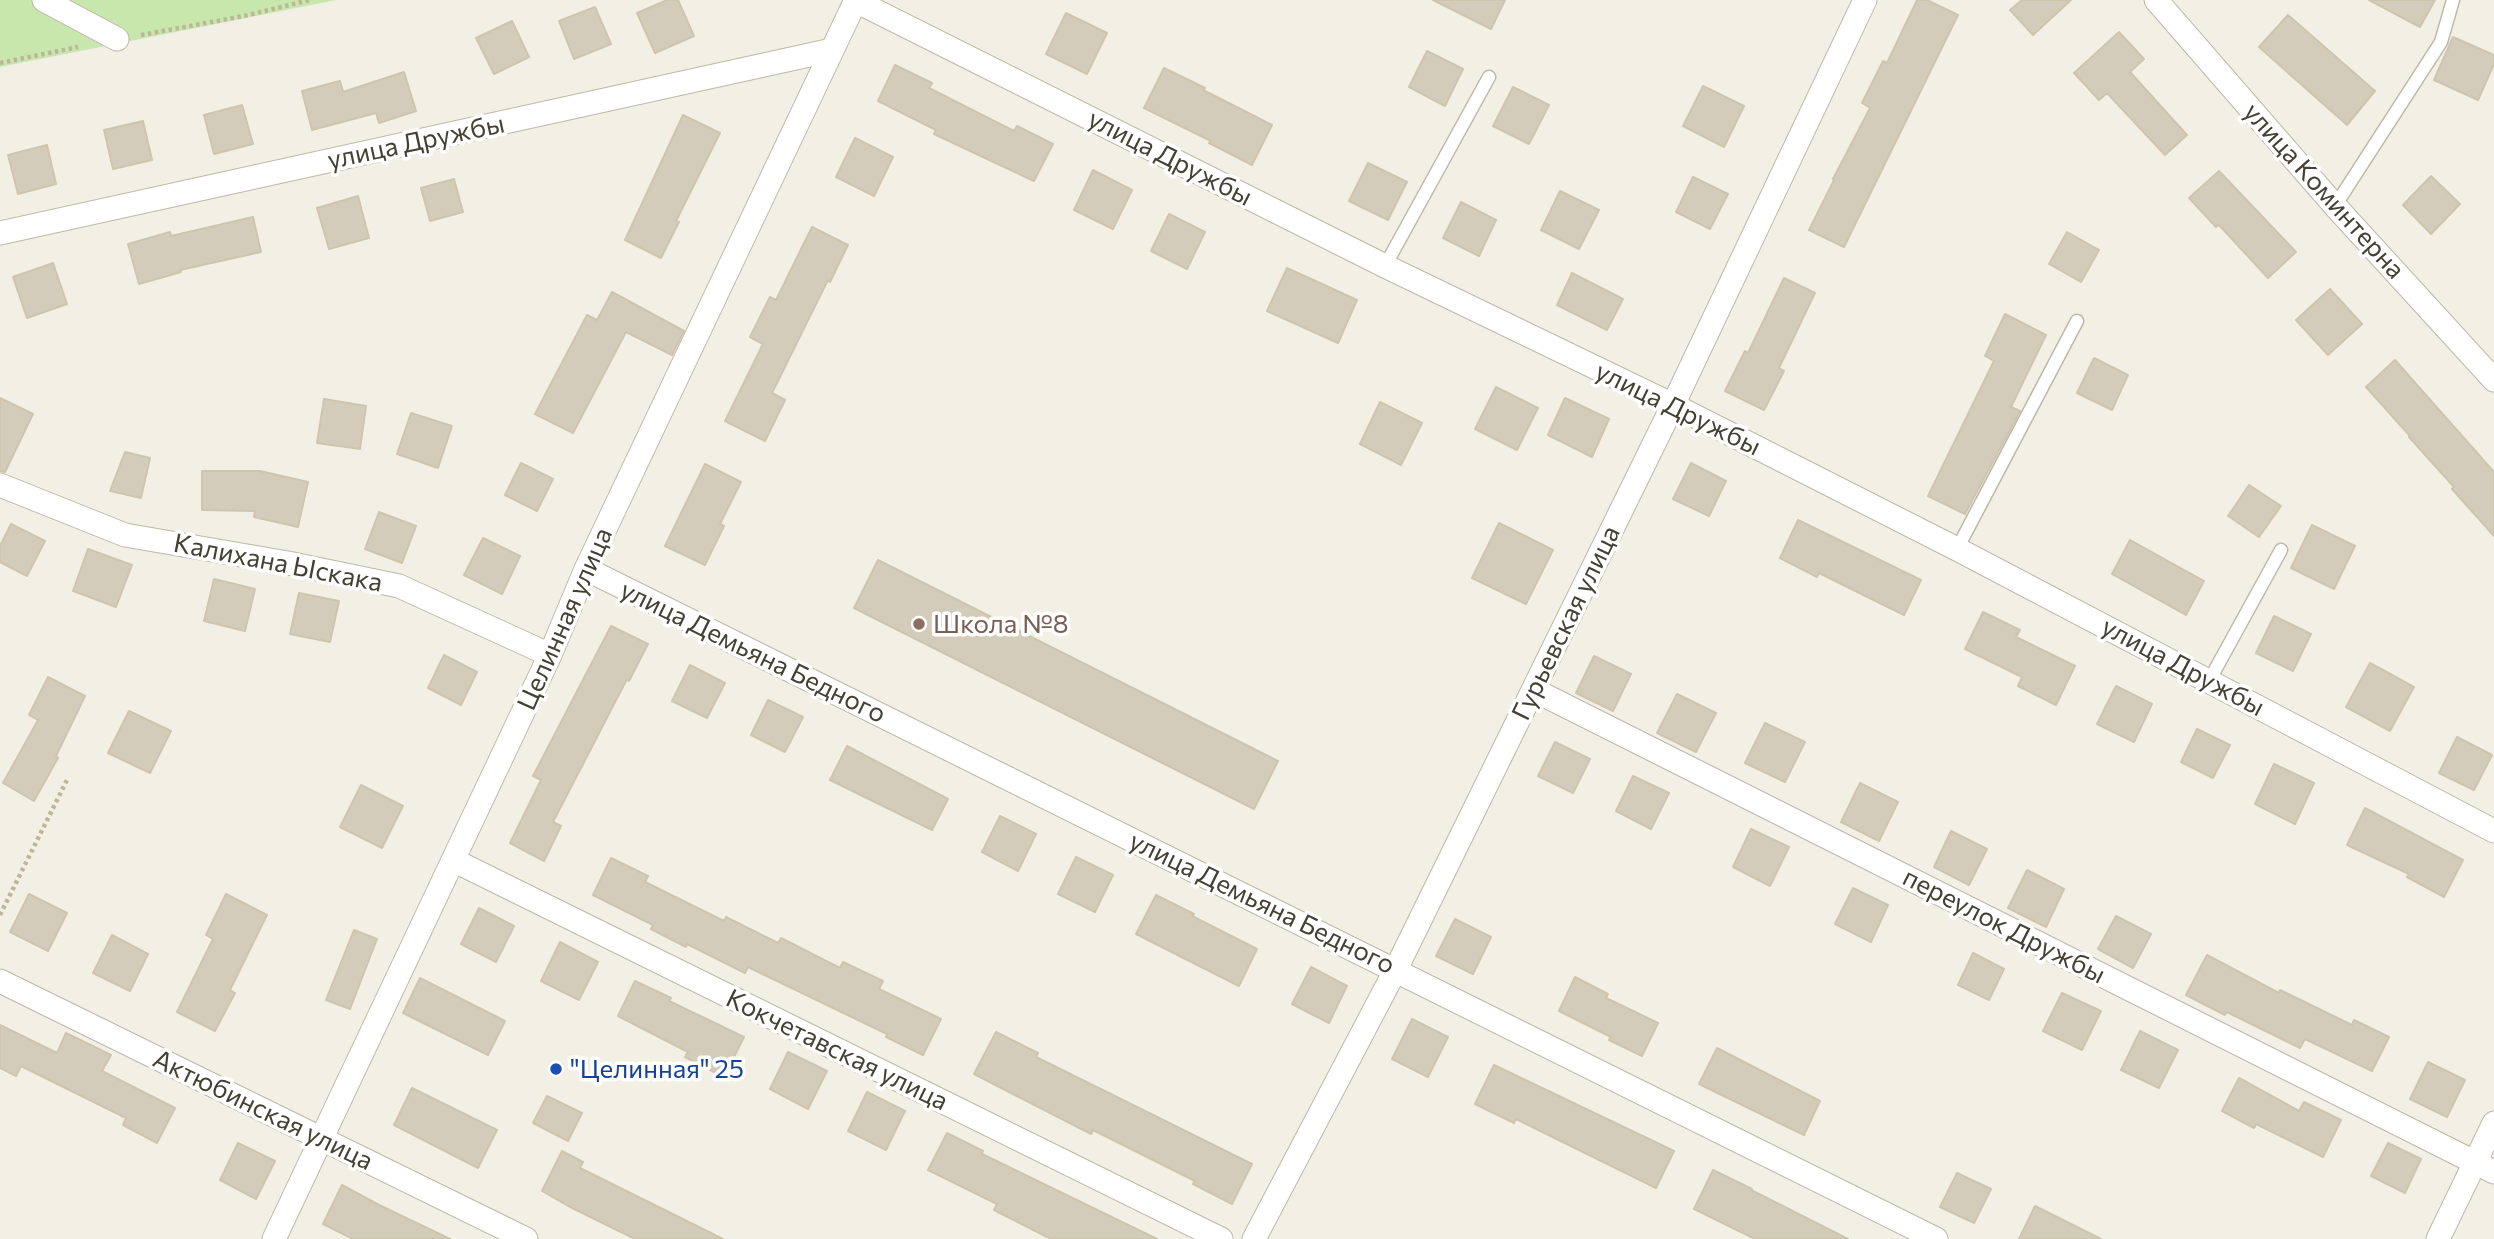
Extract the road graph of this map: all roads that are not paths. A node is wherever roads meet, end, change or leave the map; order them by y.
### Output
1 (44, 0) edge
2 (856, 0) edge
3 (1865, 0) edge
4 (2156, 0) edge
5 (2453, 0) edge
6 (117, 39) road end
7 (832, 50) junction
8 (1489, 76) dead end
9 (2335, 206) junction
10 (0, 233) edge
11 (1385, 267) junction
12 (2077, 321) dead end
13 (2494, 380) edge
14 (1673, 405) junction
15 (0, 485) edge
16 (1957, 549) junction
17 (2281, 550) dead end
18 (586, 569) junction
19 (550, 655) junction
20 (2209, 681) junction
21 (1534, 690) junction
22 (2494, 831) edge
23 (453, 860) junction
24 (1396, 970) junction
25 (0, 981) edge
26 (2494, 1124) edge
27 (322, 1139) junction
28 (2485, 1166) edge
29 (274, 1239) edge
30 (526, 1239) edge
31 (1221, 1239) edge
32 (1254, 1239) edge
33 (1936, 1239) edge
34 (2438, 1239) edge

1 - 6 street
2 - 7 street, Целинная улица
2 - 11 street, улица Дружбы
3 - 14 street, Гурьевская улица
4 - 9 street, улица Коминтерна
5 - 9 lane
7 - 10 street, улица Дружбы
7 - 18 street, Целинная улица
8 - 11 lane
9 - 13 street, улица Коминтерна
11 - 14 street, улица Дружбы
12 - 16 lane
14 - 16 street, улица Дружбы
14 - 21 street, Гурьевская улица
15 - 19 street, Калихана Ыскака
16 - 20 street, улица Дружбы
17 - 20 lane
18 - 19 street, Целинная улица
18 - 24 street, улица Демьяна Бедного
19 - 23 street, Целинная улица
20 - 22 street, улица Дружбы
21 - 24 street, Гурьевская улица
21 - 28 street, переулок Дружбы
23 - 27 street, Целинная улица
23 - 31 street, Кокчетавская улица
24 - 32 street, Гурьевская улица
24 - 33 street, улица Демьяна Бедного
25 - 27 street, Актюбинская улица
26 - 28 street
27 - 29 street, Целинная улица
27 - 30 street, Актюбинская улица
28 - 34 street

